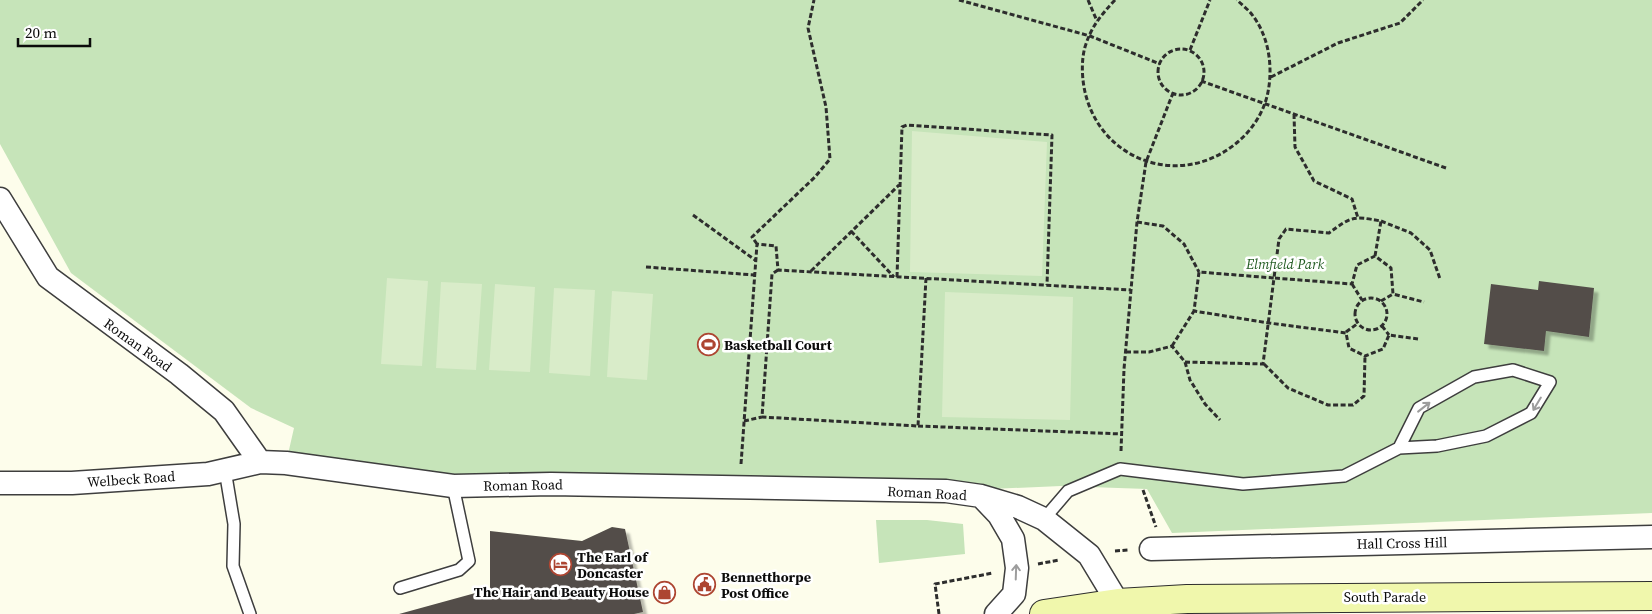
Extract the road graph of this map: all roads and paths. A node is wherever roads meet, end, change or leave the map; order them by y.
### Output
1 (814, 0) edge
2 (960, 0) edge
3 (1088, 0) edge
4 (1115, 0) edge
5 (1210, 0) edge
6 (1237, 0) edge
7 (1424, 0) edge
8 (1096, 21) junction
9 (1090, 36) junction
10 (1190, 51) junction
11 (1160, 64) junction
12 (1271, 77) junction
13 (1201, 81) junction
14 (1173, 93) junction
15 (1266, 104) junction
16 (1294, 114) junction
17 (1146, 162) junction
18 (1446, 168) dead end
19 (900, 184) junction
20 (0, 199) edge
21 (693, 215) dead end
22 (1358, 218) junction
23 (1381, 221) junction
24 (1137, 222) junction
25 (852, 232) junction
26 (757, 244) junction
27 (1375, 256) junction
28 (756, 261) junction
29 (646, 268) dead end
30 (778, 270) junction
31 (810, 272) junction
32 (1199, 272) junction
33 (755, 275) junction
34 (895, 277) junction
35 (926, 278) junction
36 (1274, 278) junction
37 (1440, 279) dead end
38 (1352, 284) junction
39 (1047, 285) junction
40 (1131, 290) junction
41 (1393, 294) junction
42 (1362, 300) junction
43 (1381, 301) junction
44 (1424, 302) dead end
45 (1194, 311) junction
46 (1269, 323) junction
47 (1357, 324) junction
48 (1382, 326) junction
49 (1346, 332) junction
50 (1389, 335) junction
51 (1418, 339) dead end
52 (1172, 346) junction
53 (1126, 352) junction
54 (1365, 356) junction
55 (1185, 362) junction
56 (1264, 364) junction
57 (762, 417) junction
58 (1220, 420) dead end
59 (744, 421) junction
60 (918, 426) junction
61 (1122, 434) junction
62 (1400, 448) junction
63 (260, 462) junction
64 (1120, 469) junction
65 (225, 470) junction
66 (0, 483) edge
67 (453, 486) junction
68 (739, 488) junction
69 (981, 496) junction
70 (1044, 519) junction
71 (1652, 536) edge
72 (1151, 548) dead end
73 (400, 588) dead end
74 (1652, 596) edge
75 (1118, 603) junction
76 (250, 614) edge
77 (996, 614) edge
78 (1044, 614) edge

1 - 26 path
2 - 9 path
3 - 8 path
4 - 8 path
5 - 10 path
6 - 12 path
7 - 12 path
8 - 9 path
9 - 11 path
9 - 17 path
10 - 11 path
10 - 13 path
11 - 14 path
12 - 15 path
13 - 14 path
13 - 15 path
14 - 17 path
15 - 16 path
15 - 17 path
16 - 18 path
16 - 22 path
17 - 24 path
19 - 25 path
19 - 34 path
19 - 39 path
20 - 63 street, Roman Road
21 - 28 path
22 - 23 path
22 - 36 path
23 - 27 path
23 - 37 path
24 - 32 path
24 - 40 path
25 - 31 path
25 - 34 path
26 - 28 path
26 - 30 path
27 - 38 path
27 - 41 path
28 - 33 path
29 - 33 path
30 - 31 path
30 - 57 path
31 - 34 path
32 - 36 path
32 - 45 path
33 - 59 path
34 - 35 path
35 - 39 path
35 - 60 path
36 - 38 path
36 - 46 path
38 - 42 path
39 - 40 path
40 - 53 path
41 - 43 path
41 - 44 path
42 - 43 path
42 - 47 path
43 - 48 path
45 - 46 path
45 - 52 path
46 - 49 path
46 - 56 path
47 - 48 path
47 - 49 path
48 - 50 path
49 - 54 path
50 - 51 path
50 - 54 path
52 - 53 path
52 - 55 path
53 - 61 path
54 - 56 path
55 - 56 path
55 - 58 path
57 - 59 path
57 - 60 path
59 - 68 path
60 - 61 path
61 - 64 path
62 -> 62 lane
62 - 64 lane
63 - 65 street, Welbeck Road
63 - 67 street, Roman Road
64 - 70 lane
65 - 66 street, Welbeck Road
65 - 76 lane
67 - 68 street, Roman Road
67 - 73 lane
68 - 69 street, Roman Road
69 - 70 street, Roman Road
77 -> 69 street
70 - 75 street, Roman Road
71 - 72 street, Hall Cross Hill
74 - 75 street, South Parade
75 - 78 street, South Parade

